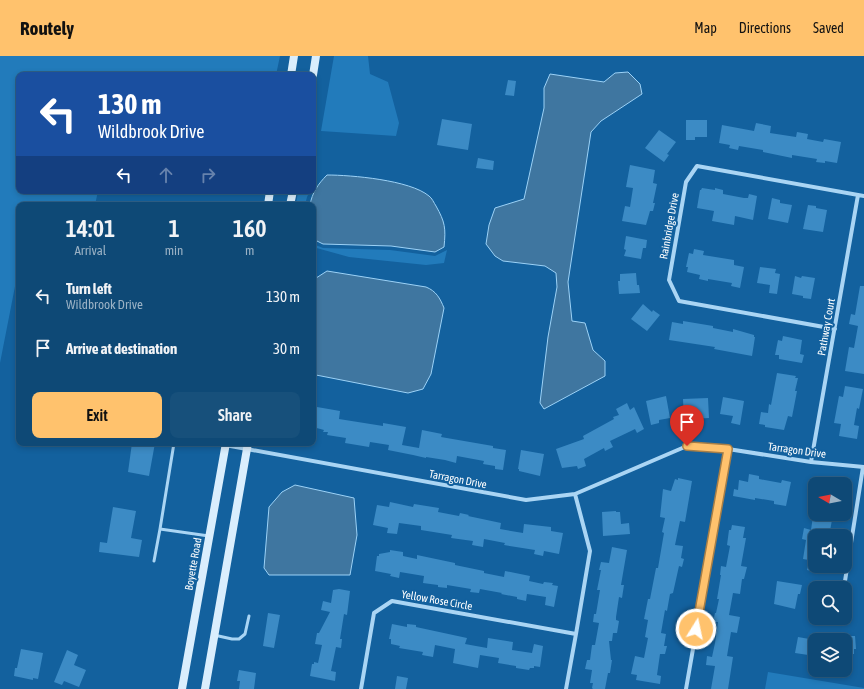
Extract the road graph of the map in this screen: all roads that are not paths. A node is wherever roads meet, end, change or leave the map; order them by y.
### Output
1 (294, 56) edge
2 (316, 56) edge
3 (291, 72) edge
4 (313, 72) edge
5 (858, 195) junction
6 (864, 196) edge
7 (835, 329) junction
8 (174, 446) edge
9 (225, 446) edge
10 (248, 446) edge
11 (728, 449) junction
12 (811, 462) junction
13 (864, 467) edge
14 (575, 494) junction
15 (160, 529) junction
16 (209, 536) junction
17 (154, 561) dead end
18 (845, 581) edge
19 (249, 616) dead end
20 (576, 634) junction
21 (214, 635) junction
22 (182, 689) edge
23 (205, 689) edge
24 (361, 689) edge
25 (566, 689) edge
26 (686, 689) edge

1 - 3 main road
2 - 4 main road
5 - 6 street, Rainbridge Drive
5 - 7 street, Pathway Court
5 - 7 street, Rainbridge Drive
7 - 12 street, Pathway Court
8 - 15 lane
9 - 16 main road, Boyette Road
10 - 14 street, Tarragon Drive
10 - 21 main road
11 - 12 street, Tarragon Drive
11 - 14 street, Tarragon Drive
11 - 26 street
12 - 13 street, Tarragon Drive
13 - 18 street
14 - 20 street
15 - 16 lane
15 - 17 lane
16 - 22 main road, Boyette Road
19 - 21 lane
20 - 24 street, Yellow Rose Circle
20 - 25 street
21 - 23 main road

